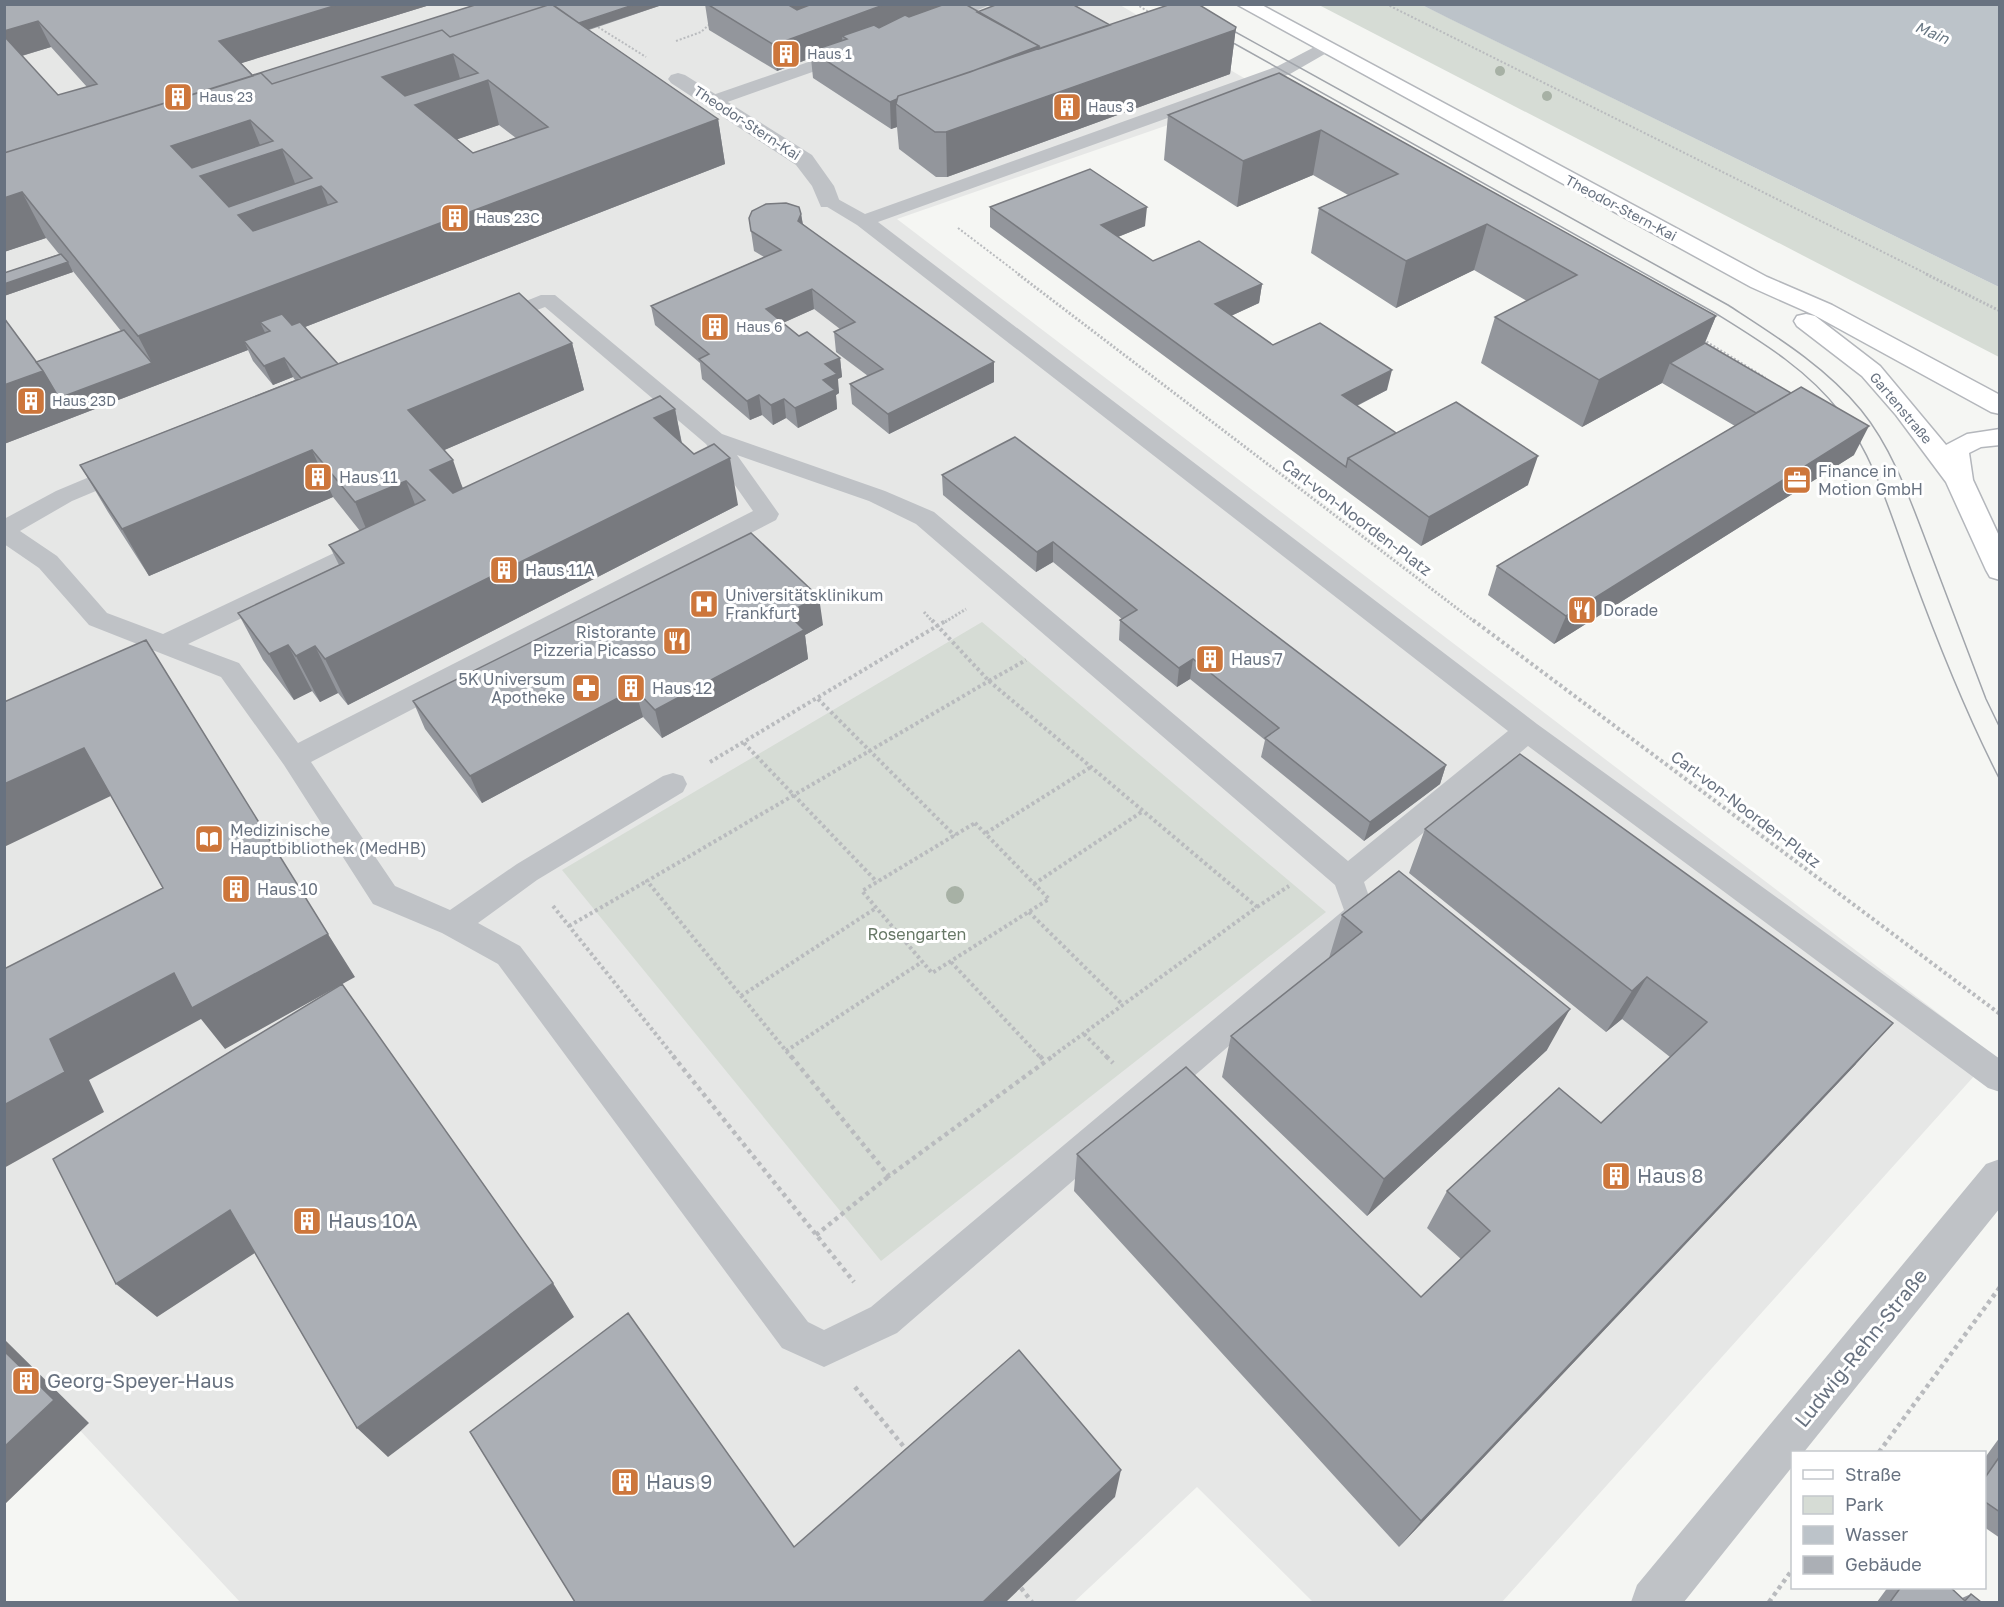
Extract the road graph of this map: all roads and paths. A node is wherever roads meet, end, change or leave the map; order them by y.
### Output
1 (984, 4) edge
2 (1136, 4) edge
3 (1245, 4) edge
4 (1386, 4) edge
5 (1155, 16) edge
6 (719, 20) dead end
7 (598, 27) edge
8 (919, 28) edge
9 (690, 36) dead end
10 (865, 47) edge
11 (1324, 47) junction
12 (678, 79) joint
13 (713, 101) junction
14 (829, 202) joint
15 (864, 220) junction
16 (952, 224) dead end
17 (1759, 282) junction
18 (2000, 311) edge
19 (473, 330) edge
20 (1701, 339) edge
21 (1772, 382) edge
22 (2000, 406) edge
23 (2000, 437) edge
24 (714, 439) junction
25 (1833, 457) edge
26 (145, 462) edge
27 (1959, 480) junction
28 (1853, 493) dead end
29 (4, 531) edge
30 (343, 559) edge
31 (2000, 570) edge
32 (1004, 586) junction
33 (924, 612) dead end
34 (936, 627) junction
35 (163, 645) junction
36 (989, 681) junction
37 (818, 699) junction
38 (1527, 731) junction
39 (744, 743) junction
40 (869, 751) junction
41 (294, 758) junction
42 (1090, 767) junction
43 (673, 784) joint
44 (794, 796) junction
45 (1143, 811) junction
46 (986, 833) junction
47 (955, 836) junction
48 (527, 872) junction
49 (1348, 878) junction
50 (647, 881) junction
51 (877, 882) junction
52 (1034, 884) junction
53 (1281, 891) dead end
54 (1257, 907) junction
55 (876, 908) junction
56 (1029, 912) junction
57 (453, 924) junction
58 (569, 926) junction
59 (922, 962) junction
60 (951, 962) junction
61 (741, 996) junction
62 (1123, 1005) junction
63 (2000, 1014) edge
64 (786, 1052) junction
65 (1045, 1062) junction
66 (2000, 1078) edge
67 (889, 1176) junction
68 (2000, 1178) edge
69 (816, 1235) junction
70 (2000, 1287) edge
71 (884, 1320) junction
72 (824, 1349) junction
73 (1880, 1451) edge
74 (913, 1459) edge
75 (1791, 1571) edge
76 (1021, 1588) edge
77 (1032, 1602) edge
78 (1654, 1602) edge
79 (1769, 1602) edge

1 - 8 lane
2 - 5 path
3 - 11 main road, Theodor-Stern-Kai
4 - 18 path
6 - 9 path
7 - 12 path
10 - 13 lane
11 - 15 lane
11 - 17 main road, Theodor-Stern-Kai
12 - 13 street, Theodor-Stern-Kai
13 - 14 street, Theodor-Stern-Kai
14 - 15 lane
15 - 38 lane
16 - 63 path, Carl-von-Noorden-Platz
17 - 22 main road, Theodor-Stern-Kai
17 - 27 main road, Gartenstraße
19 - 24 lane
20 - 21 path
23 - 27 main road
24 - 32 lane
24 - 41 lane
25 - 28 path
26 - 29 lane
27 - 31 main road, Gartenstraße
29 - 35 lane
30 - 35 lane
32 - 34 path
32 - 49 lane
33 - 34 path
34 - 36 path
34 - 37 path
35 - 41 lane
36 - 40 path
36 - 42 path
37 - 39 path
37 - 40 path
38 - 49 lane
38 - 66 lane
39 - 43 path
39 - 44 path
40 - 44 path
40 - 47 path
41 - 57 lane
42 - 45 path
42 - 46 path
43 - 48 lane
44 - 50 path
44 - 51 path
45 - 52 path
45 - 54 path
46 - 47 path
46 - 52 path
47 - 51 path
48 - 57 lane
48 - 58 path
49 - 71 lane
50 - 58 path
50 - 61 path
51 - 55 path
52 - 56 path
53 - 54 path
54 - 62 path
55 - 59 path
55 - 61 path
56 - 60 path
56 - 62 path
57 - 72 lane
58 - 69 path
59 - 60 path
59 - 64 path
60 - 65 path
61 - 64 path
62 - 65 path
64 - 67 path
65 - 67 path
67 - 69 path
68 - 78 street, Ludwig-Rehn-Straße
69 - 71 path
70 - 73 path
71 - 72 lane
72 - 74 path
75 - 79 path
76 - 77 path

